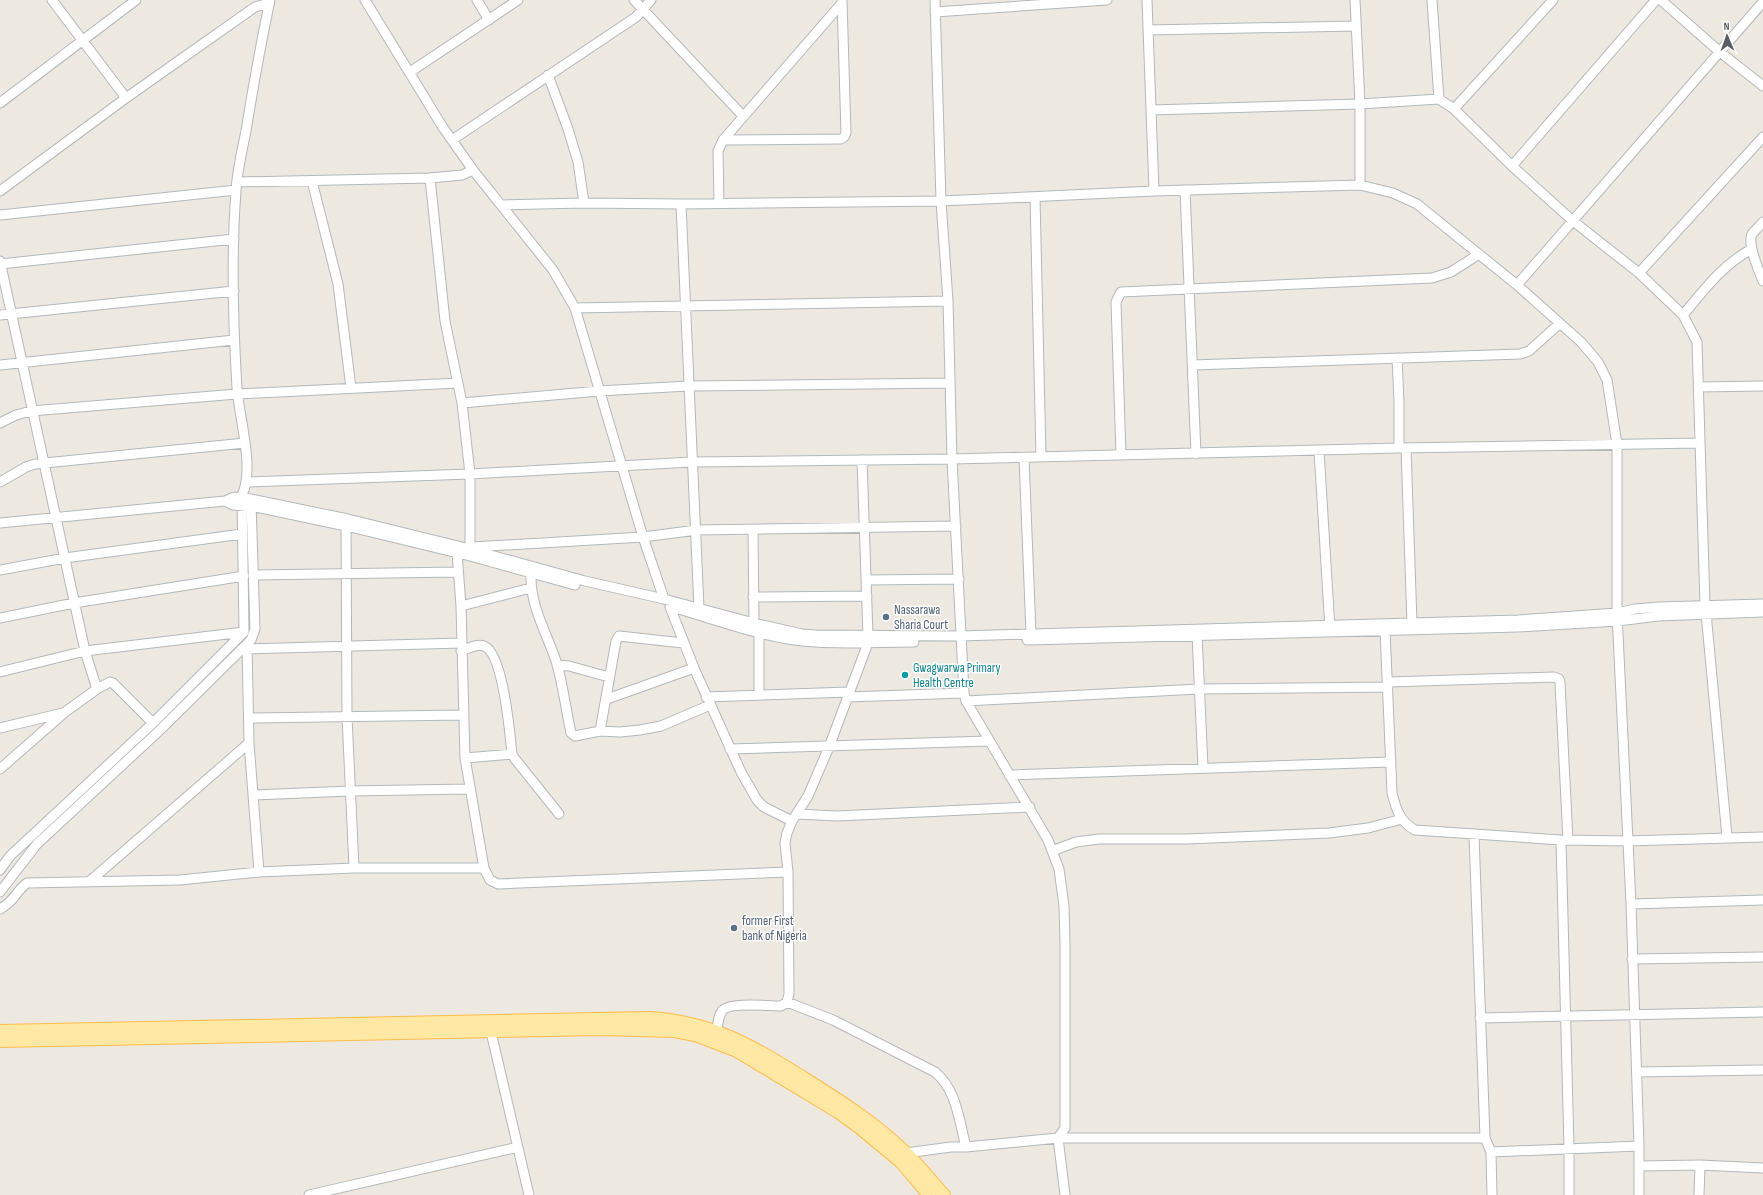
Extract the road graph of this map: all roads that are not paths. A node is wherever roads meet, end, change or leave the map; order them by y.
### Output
1 (52, 0) edge
2 (136, 0) edge
3 (365, 0) edge
4 (477, 0) edge
5 (518, 0) edge
6 (634, 0) edge
7 (651, 0) edge
8 (935, 0) edge
9 (1092, 0) edge
10 (1107, 0) edge
11 (1147, 0) edge
12 (1355, 0) edge
13 (1432, 0) edge
14 (1553, 0) edge
15 (1656, 0) edge
16 (1661, 0) edge
17 (270, 2) edge
18 (842, 2) edge
19 (1763, 2) edge
20 (643, 9) junction
21 (935, 12) junction
22 (489, 20) junction
23 (1356, 26) junction
24 (1148, 30) junction
25 (83, 41) junction
26 (1720, 52) junction
27 (410, 72) junction
28 (548, 75) junction
29 (1763, 86) edge
30 (126, 98) junction
31 (1439, 100) junction
32 (0, 103) edge
33 (1360, 104) junction
34 (1454, 109) junction
35 (1150, 110) junction
36 (743, 116) junction
37 (1763, 137) edge
38 (452, 140) junction
39 (723, 140) junction
40 (1512, 166) junction
41 (473, 170) junction
42 (430, 178) junction
43 (312, 181) junction
44 (1360, 185) junction
45 (237, 186) junction
46 (1185, 190) junction
47 (0, 191) edge
48 (1154, 191) junction
49 (1035, 197) junction
50 (942, 201) junction
51 (584, 203) junction
52 (719, 203) junction
53 (681, 204) junction
54 (502, 205) junction
55 (0, 215) edge
56 (1573, 221) junction
57 (1763, 222) edge
58 (234, 239) junction
59 (1752, 249) junction
60 (1479, 254) junction
61 (0, 263) edge
62 (1638, 273) junction
63 (1763, 281) edge
64 (1517, 285) junction
65 (1190, 288) junction
66 (234, 291) junction
67 (948, 301) junction
68 (685, 306) junction
69 (574, 308) junction
70 (12, 313) junction
71 (0, 315) edge
72 (1683, 315) junction
73 (1559, 324) junction
74 (234, 340) junction
75 (1397, 358) junction
76 (23, 364) junction
77 (0, 365) edge
78 (1193, 365) junction
79 (458, 383) junction
80 (950, 383) junction
81 (688, 386) junction
82 (1763, 386) edge
83 (1699, 387) junction
84 (351, 388) junction
85 (599, 391) junction
86 (237, 394) junction
87 (462, 403) junction
88 (32, 411) junction
89 (0, 423) edge
90 (244, 443) junction
91 (1699, 443) junction
92 (1617, 444) junction
93 (1402, 448) junction
94 (1319, 451) junction
95 (1196, 454) junction
96 (1121, 455) junction
97 (1041, 457) junction
98 (1024, 458) junction
99 (952, 459) junction
100 (862, 460) junction
101 (692, 462) junction
102 (45, 464) junction
103 (622, 466) junction
104 (470, 474) junction
105 (0, 482) edge
106 (247, 484) junction
107 (247, 502) junction
108 (57, 517) junction
109 (0, 523) edge
110 (346, 526) junction
111 (956, 526) junction
112 (865, 528) junction
113 (697, 530) junction
114 (753, 530) junction
115 (242, 534) junction
116 (643, 537) junction
117 (470, 551) junction
118 (457, 553) junction
119 (65, 558) junction
120 (0, 570) edge
121 (458, 572) junction
122 (347, 573) junction
123 (531, 574) junction
124 (244, 576) junction
125 (254, 576) junction
126 (959, 579) junction
127 (867, 580) junction
128 (531, 588) junction
129 (867, 596) junction
130 (753, 597) junction
131 (664, 599) junction
132 (74, 604) junction
133 (1763, 604) edge
134 (461, 606) junction
135 (670, 607) junction
136 (699, 608) junction
137 (1705, 609) junction
138 (1763, 612) edge
139 (1618, 617) junction
140 (0, 618) edge
141 (754, 623) junction
142 (1412, 623) junction
143 (1330, 628) junction
144 (1385, 630) junction
145 (759, 631) junction
146 (244, 632) junction
147 (1031, 633) junction
148 (1197, 634) junction
149 (868, 639) junction
150 (960, 639) junction
151 (684, 643) junction
152 (247, 646) junction
153 (347, 646) junction
154 (461, 647) junction
155 (85, 651) junction
156 (557, 665) junction
157 (694, 668) junction
158 (0, 672) edge
159 (609, 677) junction
160 (1388, 685) junction
161 (97, 689) junction
162 (1199, 689) junction
163 (848, 694) junction
164 (759, 695) junction
165 (965, 697) junction
166 (607, 699) junction
167 (708, 701) junction
168 (65, 712) junction
169 (463, 715) junction
170 (347, 716) junction
171 (249, 718) junction
172 (152, 723) junction
173 (0, 728) edge
174 (600, 732) junction
175 (988, 741) junction
176 (249, 742) junction
177 (829, 747) junction
178 (730, 749) junction
179 (512, 754) junction
180 (465, 758) junction
181 (1391, 762) junction
182 (1203, 768) junction
183 (0, 769) edge
184 (1009, 775) junction
185 (469, 789) junction
186 (350, 791) junction
187 (252, 795) junction
188 (1030, 807) junction
189 (559, 814) dead end
190 (795, 818) junction
191 (1402, 819) junction
192 (1474, 835) junction
193 (1727, 837) junction
194 (1763, 837) edge
195 (1564, 840) junction
196 (1628, 841) junction
197 (1052, 851) junction
198 (1, 867) edge
199 (354, 868) junction
200 (484, 868) junction
201 (259, 872) junction
202 (788, 872) junction
203 (12, 875) junction
204 (90, 881) junction
205 (0, 892) edge
206 (1763, 900) edge
207 (1631, 904) junction
208 (0, 909) edge
209 (1763, 957) edge
210 (1632, 959) junction
211 (787, 1002) junction
212 (1763, 1012) edge
213 (1634, 1015) junction
214 (1565, 1016) junction
215 (1480, 1018) junction
216 (0, 1031) edge
217 (491, 1032) junction
218 (716, 1037) junction
219 (0, 1041) edge
220 (1763, 1070) edge
221 (1637, 1072) junction
222 (1058, 1138) junction
223 (1485, 1138) junction
224 (518, 1146) junction
225 (1639, 1146) junction
226 (966, 1147) junction
227 (1569, 1148) junction
228 (1491, 1152) junction
229 (906, 1153) junction
230 (1700, 1165) junction
231 (1640, 1166) junction
232 (1763, 1168) edge
233 (309, 1195) edge
234 (529, 1195) edge
235 (929, 1195) edge
236 (944, 1195) edge
237 (1065, 1195) edge
238 (1492, 1195) edge
239 (1569, 1195) edge
240 (1639, 1195) edge
241 (1700, 1195) edge

1 - 25 street
2 - 25 street
3 - 27 street
4 - 22 street
5 - 22 street
6 - 20 street
7 - 20 street
8 - 21 street
9 - 10 street
9 - 21 street
11 - 24 street
12 - 23 street
13 - 31 street
14 - 34 street
15 - 40 street
16 - 26 street
17 - 30 street
17 - 45 street
18 - 36 street
18 - 39 street
19 - 26 street
20 - 28 street
20 - 36 street
21 - 50 street
22 - 27 street
23 - 24 street
23 - 33 street
24 - 35 street
25 - 30 street
25 - 32 street
26 - 29 street
26 - 56 street
27 - 38 street
28 - 38 street
28 - 51 street
30 - 47 street
31 - 33 street
31 - 34 street
33 - 35 street
33 - 44 street
34 - 40 street
35 - 48 street
36 - 39 street
37 - 62 street
38 - 41 street
39 - 52 street
40 - 56 street
41 - 42 street
41 - 54 street
42 - 43 street
42 - 79 street
43 - 45 street
43 - 84 street
44 - 46 street
44 - 60 street
45 - 55 street
45 - 58 street
46 - 48 street
46 - 65 street
48 - 49 street
49 - 50 street
49 - 97 street
50 - 52 street
50 - 67 street
51 - 53 street
51 - 54 street
52 - 53 street
53 - 68 street
54 - 69 street
56 - 62 street
56 - 64 street
57 - 59 street
58 - 61 street
58 - 66 street
59 - 63 street
59 - 72 street
60 - 64 street
60 - 65 street
61 - 70 street
62 - 72 street
64 - 73 street
65 - 78 street
65 - 96 street
66 - 70 street
66 - 74 street
67 - 68 street
67 - 80 street
68 - 69 street
68 - 81 street
69 - 85 street
70 - 71 street
70 - 76 street
72 - 83 street
73 - 75 street
73 - 92 street
74 - 76 street
74 - 86 street
75 - 78 street
75 - 93 street
76 - 77 street
76 - 88 street
78 - 95 street
79 - 84 street
79 - 87 street
80 - 81 street
80 - 99 street
81 - 85 street
81 - 101 street
82 - 83 street
83 - 91 street
84 - 86 street
85 - 87 street
85 - 103 street
86 - 88 street
86 - 90 street
87 - 104 street
88 - 89 street
88 - 102 street
90 - 102 street
90 - 106 street
91 - 92 street
91 - 137 street
92 - 93 street
92 - 139 street
93 - 94 street
93 - 142 street
94 - 95 street
94 - 143 street
95 - 96 street
96 - 97 street
97 - 98 street
98 - 99 street
98 - 147 street
99 - 100 street
99 - 111 street
100 - 101 street
100 - 112 street
101 - 103 street
101 - 113 street
102 - 105 street
102 - 108 street
103 - 104 street
103 - 116 street
104 - 106 street
104 - 117 street
106 - 107 street
107 - 108 street
107 - 110 street
107 - 115 street
107 - 117 street
107 - 125 street
108 - 109 street
108 - 119 street
110 - 118 street
110 - 122 street
111 - 112 street
111 - 126 street
112 - 114 street
112 - 127 street
113 - 114 street
113 - 116 street
113 - 136 street
114 - 130 street
115 - 119 street
115 - 124 street
116 - 117 street
116 - 131 street
117 - 118 street
117 - 123 street
117 - 131 street
118 - 121 street
119 - 120 street
119 - 132 street
121 - 122 street
121 - 134 street
122 - 125 street
122 - 153 street
123 - 128 street
123 - 135 street
124 - 132 street
124 - 146 street
125 - 152 street
126 - 127 street
126 - 150 street
127 - 129 street
128 - 134 street
128 - 156 street
129 - 130 street
129 - 149 street
130 - 141 street
131 - 136 street
132 - 140 street
132 - 155 street
133 - 137 street
134 - 154 street
135 - 145 street
135 - 151 street
136 - 141 street
137 - 138 street
137 - 139 street
137 - 193 street
139 - 142 street
139 - 144 street
139 - 196 street
141 - 149 street
142 - 143 street
143 - 144 street
143 - 147 street
143 - 148 street
144 - 160 street
145 - 149 street
145 - 164 street
146 - 155 street
146 - 172 street
147 - 150 street
148 - 150 street
148 - 162 street
149 - 150 street
149 - 163 street
150 - 165 street
151 - 157 street
151 - 159 street
152 - 153 street
152 - 171 street
152 - 203 street
153 - 154 street
153 - 170 street
154 - 169 street
154 - 179 street
155 - 158 street
155 - 161 street
156 - 159 street
156 - 174 street
157 - 166 street
157 - 167 street
159 - 166 street
160 - 162 street
160 - 181 street
160 - 195 street
161 - 168 street
161 - 172 street
162 - 165 street
162 - 182 street
163 - 164 street
163 - 165 street
163 - 177 street
164 - 167 street
165 - 175 street
166 - 174 street
167 - 174 street
167 - 178 street
168 - 173 street
168 - 183 street
169 - 170 street
169 - 180 street
170 - 171 street
170 - 186 street
171 - 176 street
172 - 198 street
175 - 177 street
175 - 184 street
176 - 187 street
176 - 204 street
177 - 178 street
177 - 190 street
178 - 190 street
179 - 180 street
179 - 189 street
180 - 185 street
181 - 182 street
181 - 191 street
182 - 184 street
184 - 188 street
185 - 186 street
185 - 200 street
186 - 187 street
186 - 199 street
187 - 201 street
188 - 190 street
188 - 197 street
190 - 202 street
191 - 192 street
191 - 197 street
192 - 195 street
192 - 215 street
193 - 194 street
193 - 196 street
195 - 196 street
195 - 214 street
196 - 207 street
197 - 222 street
198 - 203 street
199 - 200 street
199 - 201 street
200 - 202 street
201 - 204 street
202 - 211 street
203 - 205 street
204 - 208 street
206 - 207 street
207 - 210 street
209 - 210 street
210 - 213 street
211 - 218 street
211 - 226 street
212 - 213 street
213 - 214 street
213 - 221 street
214 - 215 street
214 - 227 street
215 - 223 street
216 - 218 main road
217 - 218 main road
217 - 219 main road
217 - 224 street
218 - 229 main road
218 - 235 main road
220 - 221 street
221 - 225 street
222 - 223 street
222 - 226 street
222 - 237 street
223 - 228 street
224 - 233 street
224 - 234 street
225 - 227 street
225 - 231 street
226 - 229 street
227 - 228 street
227 - 239 street
228 - 238 street
229 - 236 main road
230 - 231 street
230 - 232 street
230 - 241 street
231 - 240 street

